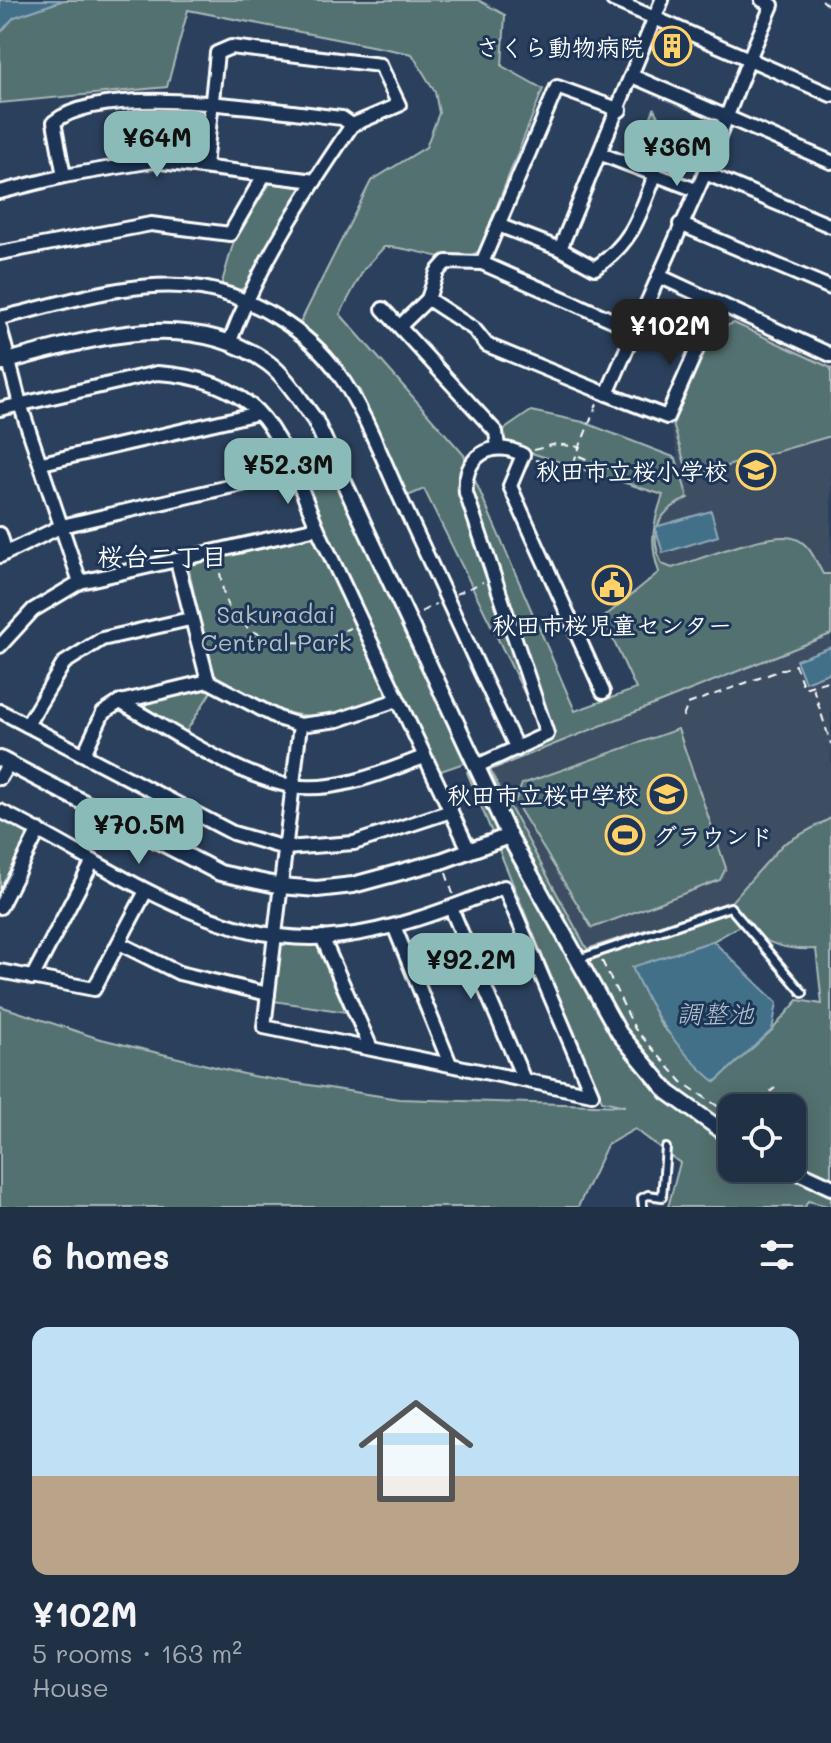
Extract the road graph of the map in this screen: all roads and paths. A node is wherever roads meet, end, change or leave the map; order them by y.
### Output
1 (613, 0) edge
2 (662, 0) edge
3 (762, 0) edge
4 (822, 0) edge
5 (831, 8) edge
6 (654, 17) junction
7 (749, 59) junction
8 (632, 76) junction
9 (831, 95) edge
10 (210, 104) junction
11 (620, 110) junction
12 (727, 115) junction
13 (352, 125) junction
14 (601, 154) junction
15 (831, 162) edge
16 (205, 166) junction
17 (705, 173) junction
18 (264, 175) junction
19 (655, 175) junction
20 (64, 176) junction
21 (315, 181) junction
22 (696, 190) junction
23 (0, 192) edge
24 (680, 224) junction
25 (498, 225) junction
26 (831, 226) edge
27 (560, 249) junction
28 (0, 253) edge
29 (482, 263) junction
30 (659, 276) junction
31 (831, 288) edge
32 (428, 299) junction
33 (245, 300) junction
34 (717, 304) junction
35 (383, 309) dead end
36 (0, 318) edge
37 (400, 326) junction
38 (0, 327) edge
39 (635, 330) junction
40 (230, 341) junction
41 (831, 355) edge
42 (4, 362) edge
43 (604, 393) junction
44 (20, 404) junction
45 (0, 409) edge
46 (258, 413) junction
47 (498, 447) junction
48 (580, 447) junction
49 (526, 454) junction
50 (578, 455) junction
51 (335, 462) junction
52 (42, 463) junction
53 (293, 474) junction
54 (647, 474) dead end
55 (62, 526) junction
56 (317, 528) junction
57 (0, 534) edge
58 (3, 553) edge
59 (177, 561) junction
60 (220, 573) dead end
61 (495, 576) junction
62 (80, 582) junction
63 (447, 599) junction
64 (409, 618) junction
65 (190, 619) junction
66 (362, 623) junction
67 (322, 640) junction
68 (347, 642) dead end
69 (0, 646) edge
70 (831, 680) edge
71 (208, 681) junction
72 (812, 686) junction
73 (603, 692) dead end
74 (397, 700) junction
75 (120, 702) junction
76 (0, 711) edge
77 (683, 717) dead end
78 (27, 725) junction
79 (300, 725) junction
80 (831, 744) edge
81 (517, 749) junction
82 (84, 754) junction
83 (424, 757) junction
84 (4, 761) edge
85 (477, 766) junction
86 (0, 778) edge
87 (293, 786) junction
88 (0, 811) edge
89 (451, 811) junction
90 (39, 830) junction
91 (509, 836) junction
92 (285, 848) junction
93 (469, 850) junction
94 (93, 861) junction
95 (441, 861) junction
96 (281, 886) junction
97 (146, 891) junction
98 (454, 906) junction
99 (0, 907) edge
100 (394, 926) junction
101 (276, 935) junction
102 (322, 937) junction
103 (119, 943) junction
104 (597, 952) junction
105 (577, 959) junction
106 (0, 971) edge
107 (32, 978) junction
108 (803, 993) dead end
109 (268, 994) junction
110 (370, 1046) junction
111 (450, 1064) junction
112 (524, 1080) junction
113 (775, 1088) dead end
114 (767, 1094) edge
115 (718, 1106) edge
116 (718, 1128) edge
117 (666, 1148) dead end
118 (806, 1175) edge
119 (831, 1187) edge
120 (643, 1207) edge

1 - 6 street
2 - 6 street
3 - 7 street
4 - 5 path
6 - 7 street
6 - 8 street
7 - 9 street
7 - 12 street
8 - 11 street
8 - 12 street
10 - 13 street
10 - 13 street
10 - 16 street
10 - 20 street
11 - 14 street
11 - 25 street
12 - 15 street
12 - 17 street
13 - 21 street
14 - 19 street
14 - 27 street
16 - 18 street
16 - 20 street
17 - 22 street
17 - 26 street
18 - 21 street
18 - 28 street
19 - 22 street
19 - 27 street
20 - 23 street
21 - 33 street
22 - 24 street
24 - 30 street
24 - 31 street
25 - 27 street
25 - 29 street
29 - 32 street
29 - 39 street
30 - 34 street
30 - 39 street
32 - 37 street
32 - 43 street
33 - 36 street
33 - 40 street
33 - 63 street
34 - 41 street
34 - 43 street
35 - 37 street
37 - 47 street
38 - 42 street
39 - 43 street
40 - 42 street
40 - 51 street
42 - 44 street
43 - 48 path
44 - 45 street
44 - 46 street
44 - 52 street
46 - 52 street
46 - 53 street
47 - 49 street
47 - 61 street
48 - 49 path
48 - 50 path
49 - 50 path
49 - 73 street
50 - 54 path
51 - 53 street
51 - 64 street
52 - 55 street
53 - 55 street
53 - 56 street
55 - 58 street
55 - 62 street
56 - 59 street
56 - 66 street
57 - 58 street
59 - 62 street
59 - 65 street
60 - 67 path
61 - 63 path
61 - 81 street
62 - 69 street
63 - 64 path
63 - 81 street
64 - 85 street
65 - 71 street
65 - 78 street
66 - 67 path
66 - 74 street
67 - 68 path
70 - 72 path
71 - 75 street
71 - 79 street
72 - 77 path
72 - 80 path
74 - 79 street
74 - 83 street
75 - 82 street
75 - 87 street
76 - 78 street
78 - 82 street
79 - 87 street
81 - 85 street
82 - 92 street
83 - 87 street
83 - 89 street
84 - 86 street
84 - 96 street
85 - 91 street
87 - 92 street
88 - 90 street
89 - 92 street
89 - 93 street
90 - 94 street
90 - 99 street
91 - 93 street
91 - 105 street
92 - 96 street
93 - 95 street
94 - 97 street
94 - 107 street
95 - 96 street
95 - 98 path
96 - 101 street
97 - 101 street
97 - 103 street
98 - 100 street
98 - 112 street
98 - 112 street
100 - 102 street
100 - 111 street
101 - 102 street
101 - 109 street
102 - 110 street
103 - 107 street
103 - 109 street
104 - 105 lane
104 - 108 lane
104 - 115 path
105 - 116 street
106 - 107 street
109 - 110 street
110 - 111 street
111 - 112 street
113 - 114 path
117 - 120 lane
118 - 119 street

